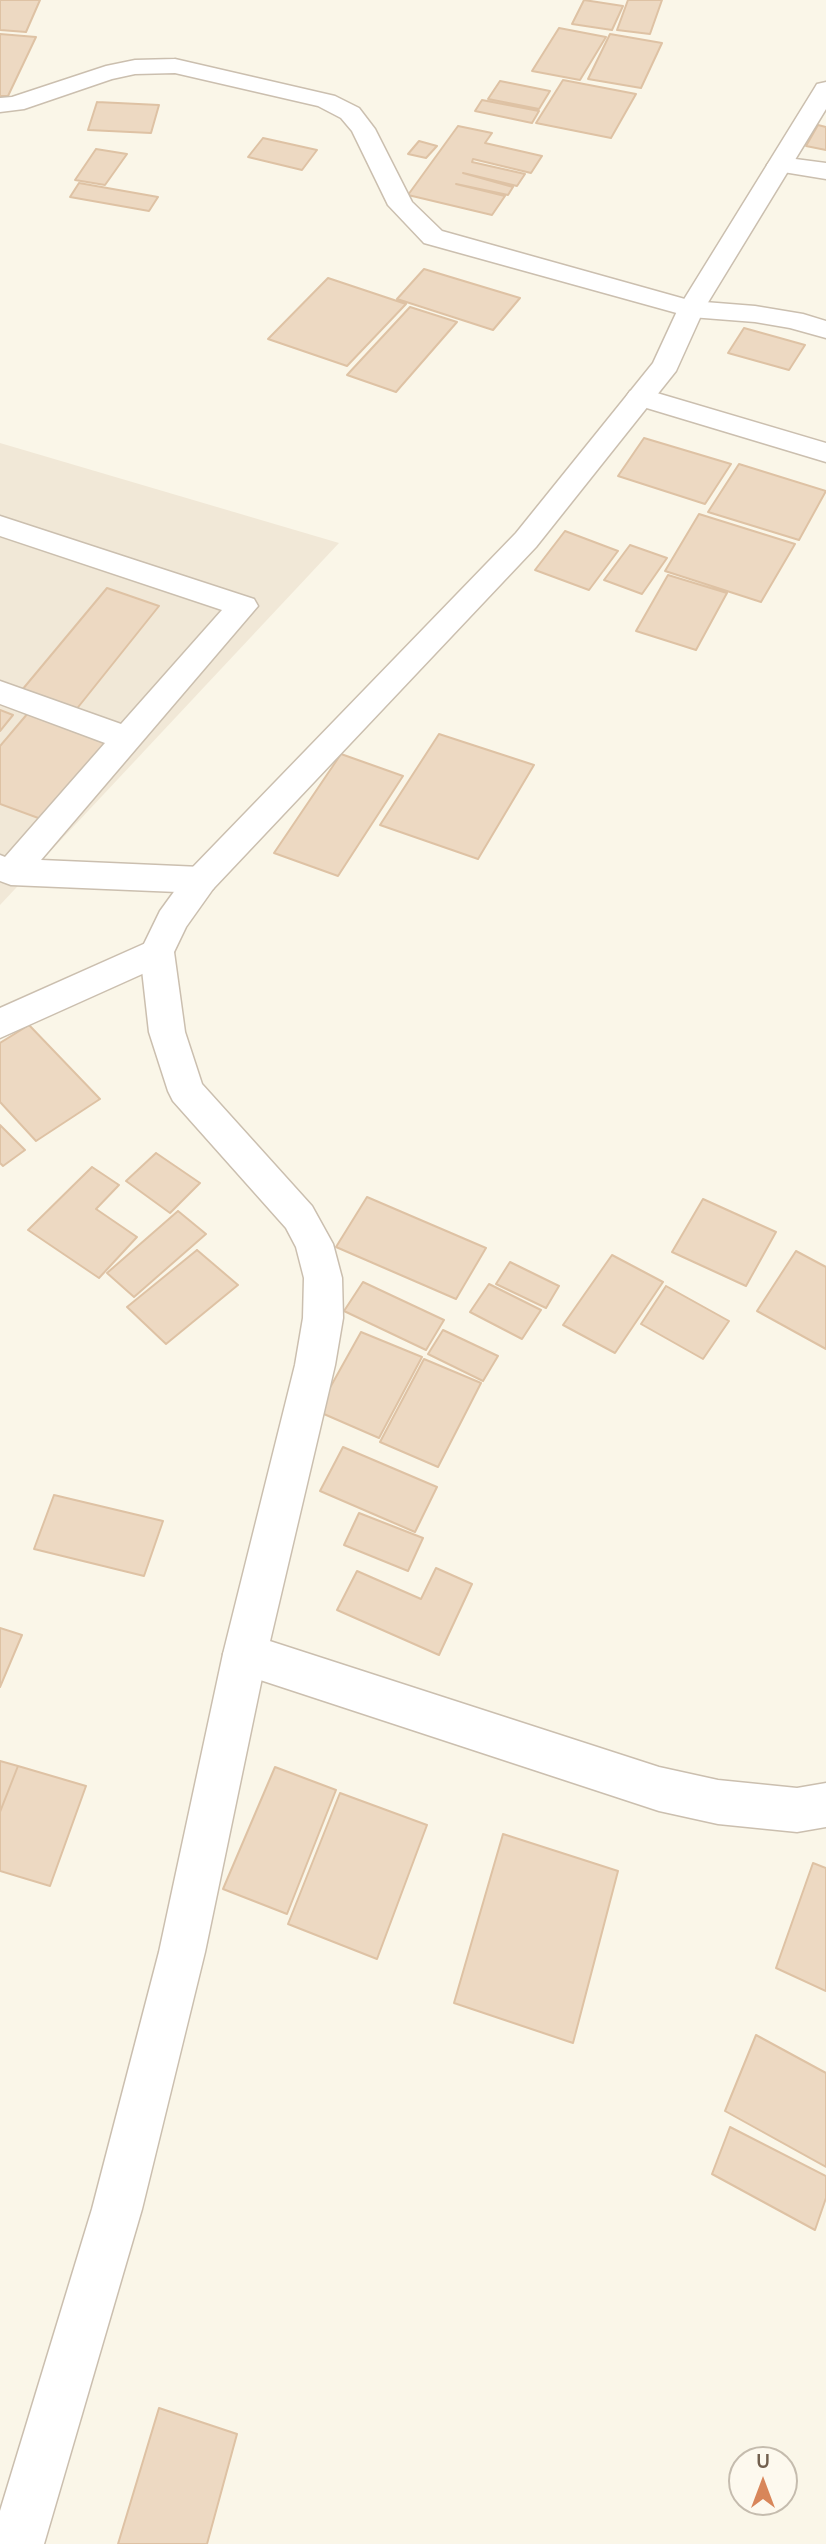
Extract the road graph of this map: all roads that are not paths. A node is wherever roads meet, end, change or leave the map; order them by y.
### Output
1 (826, 89) edge
2 (0, 105) edge
3 (780, 165) junction
4 (826, 171) edge
5 (691, 309) junction
6 (826, 330) edge
7 (640, 397) junction
8 (826, 453) edge
9 (0, 526) edge
10 (0, 692) edge
11 (128, 739) junction
12 (6, 870) edge
13 (201, 880) junction
14 (156, 952) junction
15 (0, 1024) edge
16 (245, 1654) junction
17 (826, 1805) edge
18 (17, 2544) edge

1 - 3 street
2 - 5 street
3 - 4 street
3 - 5 street
5 - 6 street
5 - 7 street
7 - 8 street
7 - 13 street
9 - 11 street
10 - 11 street
11 - 12 street
12 - 13 street
13 - 14 street
14 - 15 street
14 - 16 street
16 - 17 street
16 - 18 street

